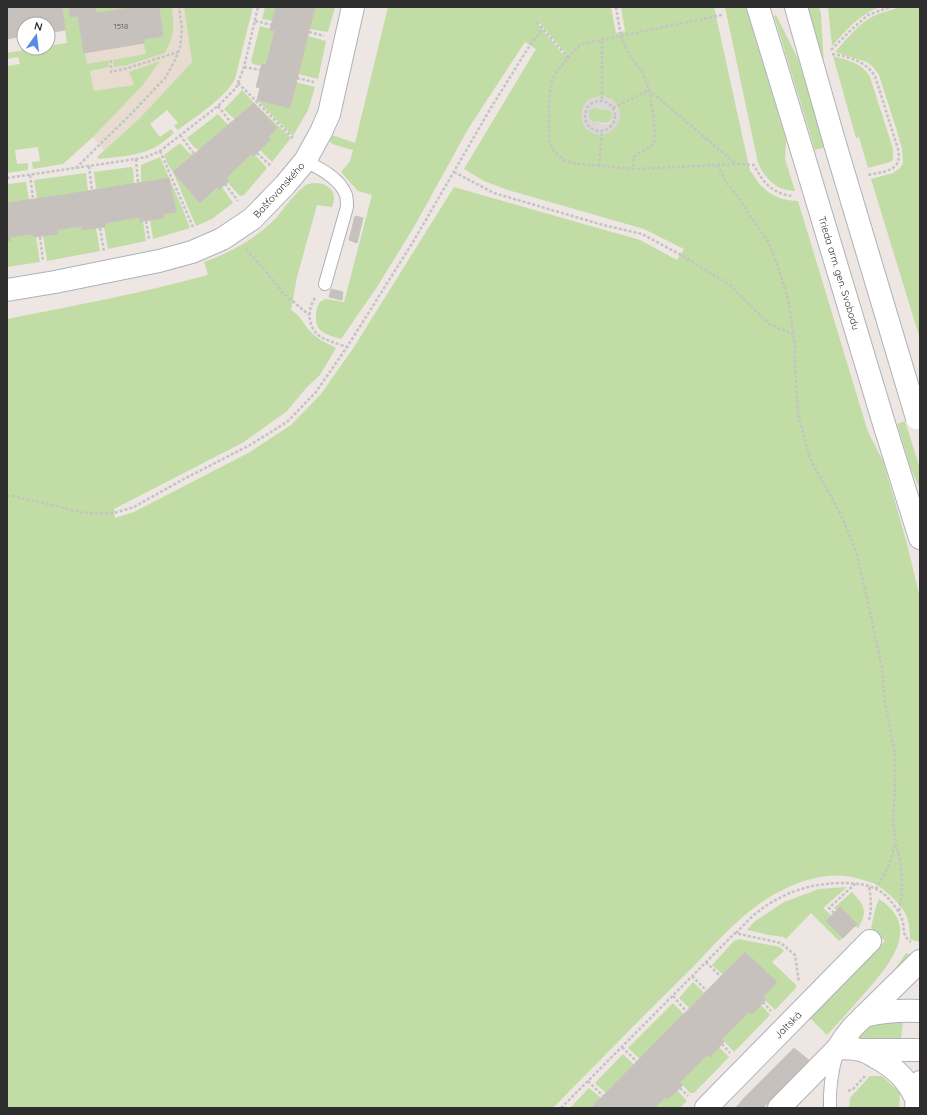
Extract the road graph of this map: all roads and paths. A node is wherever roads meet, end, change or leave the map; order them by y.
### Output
1 (179, 7) edge
2 (258, 7) edge
3 (353, 7) edge
4 (616, 7) edge
5 (758, 7) edge
6 (796, 7) edge
7 (890, 7) edge
8 (722, 15) dead end
9 (255, 21) junction
10 (537, 22) dead end
11 (272, 25) dead end
12 (543, 29) junction
13 (309, 32) dead end
14 (621, 37) junction
15 (331, 38) dead end
16 (602, 41) junction
17 (178, 51) junction
18 (568, 58) junction
19 (111, 60) dead end
20 (244, 67) junction
21 (261, 70) dead end
22 (297, 78) dead end
23 (238, 83) junction
24 (316, 83) dead end
25 (649, 90) junction
26 (602, 101) junction
27 (218, 106) junction
28 (613, 108) junction
29 (231, 123) dead end
30 (602, 131) junction
31 (180, 135) junction
32 (293, 140) dead end
33 (898, 149) dead end
34 (160, 151) junction
35 (257, 153) dead end
36 (194, 154) dead end
37 (136, 159) junction
38 (305, 161) junction
39 (737, 164) junction
40 (270, 165) dead end
41 (717, 165) junction
42 (754, 165) dead end
43 (89, 166) junction
44 (599, 166) junction
45 (76, 168) junction
46 (635, 169) junction
47 (454, 172) junction
48 (30, 175) junction
49 (7, 178) edge
50 (138, 183) dead end
51 (225, 184) dead end
52 (92, 190) dead end
53 (33, 199) dead end
54 (240, 203) dead end
55 (146, 221) dead end
56 (192, 227) dead end
57 (100, 228) dead end
58 (231, 234) junction
59 (148, 235) dead end
60 (40, 237) dead end
61 (104, 254) dead end
62 (44, 266) dead end
63 (325, 284) joint
64 (7, 290) edge
65 (309, 315) junction
66 (793, 334) junction
67 (347, 347) junction
68 (919, 422) edge
69 (7, 495) edge
70 (920, 538) edge
71 (896, 844) junction
72 (856, 883) junction
73 (876, 888) junction
74 (899, 912) junction
75 (834, 913) dead end
76 (735, 933) junction
77 (870, 941) dead end
78 (916, 953) edge
79 (706, 962) junction
80 (692, 976) junction
81 (720, 977) dead end
82 (799, 984) dead end
83 (707, 991) dead end
84 (673, 996) junction
85 (763, 1002) dead end
86 (920, 1011) edge
87 (686, 1012) dead end
88 (776, 1015) dead end
89 (864, 1016) junction
90 (622, 1047) junction
91 (838, 1048) junction
92 (861, 1050) junction
93 (920, 1050) edge
94 (637, 1062) dead end
95 (588, 1081) junction
96 (680, 1088) dead end
97 (604, 1096) dead end
98 (918, 1097) edge
99 (699, 1104) edge
100 (561, 1108) edge
101 (779, 1108) edge
102 (830, 1108) edge

1 - 17 path
2 - 9 path
3 - 38 street, Bašťovanského
4 - 14 path
5 - 70 street, Trieda arm. gen. Svobodu, bridge
6 - 68 street, bridge
7 - 33 path
8 - 14 path
9 - 11 path
9 - 20 path
10 - 12 path
12 - 18 path
12 - 47 path
13 - 15 path
14 - 16 path
14 - 25 path
16 - 18 path
16 - 26 path
17 - 19 path
17 - 45 path
18 - 44 path
20 - 21 path
20 - 23 path
22 - 24 path
23 - 27 path
23 - 32 path
25 - 28 path
25 - 39 path
25 - 46 path
26 - 28 path
26 - 30 path
27 - 29 path
27 - 31 path
28 - 30 path
30 - 44 path
31 - 34 path
31 - 36 path
34 - 37 path
34 - 56 path
35 - 40 path
37 - 43 path
37 - 50 path
38 - 58 street, Bašťovanského
38 - 63 lane
39 - 41 path
39 - 42 path
41 - 46 path
41 - 66 path
43 - 45 path
43 - 52 path
44 - 46 path
45 - 48 path
47 - 66 path
47 - 67 path
48 - 49 path
48 - 53 path
51 - 54 path
55 - 59 path
57 - 61 path
58 - 64 street, Bašťovanského
58 - 65 path
60 - 62 path
63 - 65 path
65 - 67 path
66 - 71 path
67 - 69 path
71 - 73 path
71 - 74 path
72 - 73 path
72 - 75 path
72 - 76 path
73 - 74 path
74 - 78 path
76 - 79 path
76 - 82 path
77 - 99 street, Jaltská
78 - 89 street
79 - 80 path
79 - 81 path
80 - 83 path
80 - 84 path
84 - 87 path
84 - 90 path
85 - 88 path
86 - 89 street
89 - 91 street
90 - 94 path
90 - 95 path
91 - 92 street
91 - 101 street
91 - 102 lane
92 - 93 street
92 - 98 street
95 - 97 path
95 - 100 path
96 - 99 path

